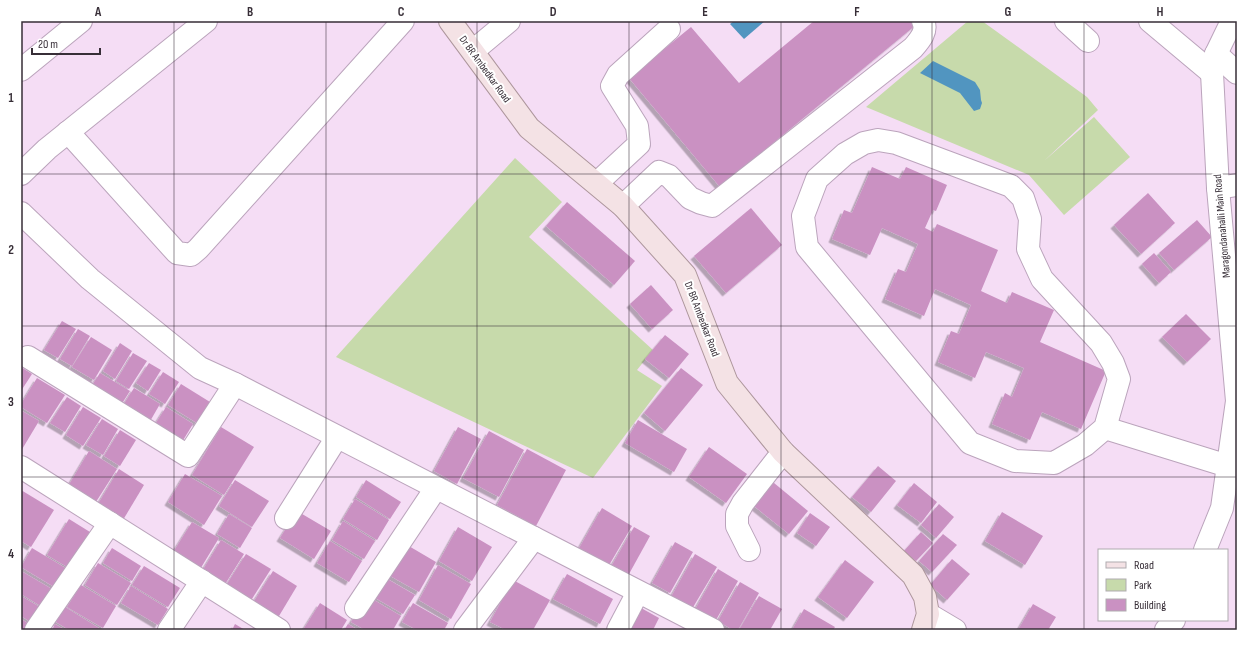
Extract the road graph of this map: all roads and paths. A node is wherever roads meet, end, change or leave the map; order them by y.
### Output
1 (81, 21) edge
2 (206, 21) edge
3 (404, 21) edge
4 (450, 21) edge
5 (508, 21) edge
6 (923, 21) edge
7 (1066, 21) edge
8 (1150, 21) edge
9 (1232, 21) edge
10 (669, 29) dead end
11 (1088, 41) dead end
12 (473, 51) junction
13 (1214, 64) junction
14 (21, 70) edge
15 (1237, 73) edge
16 (68, 132) junction
17 (21, 174) edge
18 (597, 183) junction
19 (1228, 186) edge
20 (623, 206) junction
21 (21, 213) edge
22 (28, 357) dead end
23 (235, 384) junction
24 (1237, 401) edge
25 (1105, 428) junction
26 (337, 437) junction
27 (783, 452) junction
28 (1228, 466) junction
29 (21, 467) edge
30 (436, 488) junction
31 (286, 518) dead end
32 (110, 523) junction
33 (534, 538) junction
34 (1206, 549) edge
35 (749, 550) dead end
36 (202, 581) junction
37 (638, 592) junction
38 (356, 608) dead end
39 (1173, 621) edge
40 (926, 622) edge
41 (36, 630) edge
42 (169, 630) edge
43 (280, 630) edge
44 (465, 630) edge
45 (618, 630) edge
46 (713, 630) edge
47 (955, 630) edge
48 (1166, 630) edge

1 - 14 street
2 - 16 street
3 - 16 street
4 - 12 main road, Dr BR Ambedkar Road
5 - 12 street
6 - 20 street
7 - 11 street
8 - 13 street
9 - 13 street, Maragondanahalli Main Road
10 - 18 street
12 - 18 main road, Dr BR Ambedkar Road
13 - 15 street
13 - 19 street, Maragondanahalli Main Road
16 - 17 street
18 - 20 main road, Dr BR Ambedkar Road
19 - 24 street, Maragondanahalli Main Road
20 - 27 main road, Dr BR Ambedkar Road
21 - 23 street
22 - 23 street
23 - 26 street
24 - 28 street, Maragondanahalli Main Road
25 - 25 street
25 - 28 street
26 - 30 street
26 - 31 street
27 - 35 street
27 - 40 main road, Dr BR Ambedkar Road
28 - 34 street, Maragondanahalli Main Road
29 - 32 street
30 - 33 street
30 - 38 street
32 - 36 street
32 - 41 street
33 - 37 street
33 - 44 street
36 - 42 street
36 - 43 street
37 - 45 street
37 - 46 street
39 - 48 street
40 - 47 street

